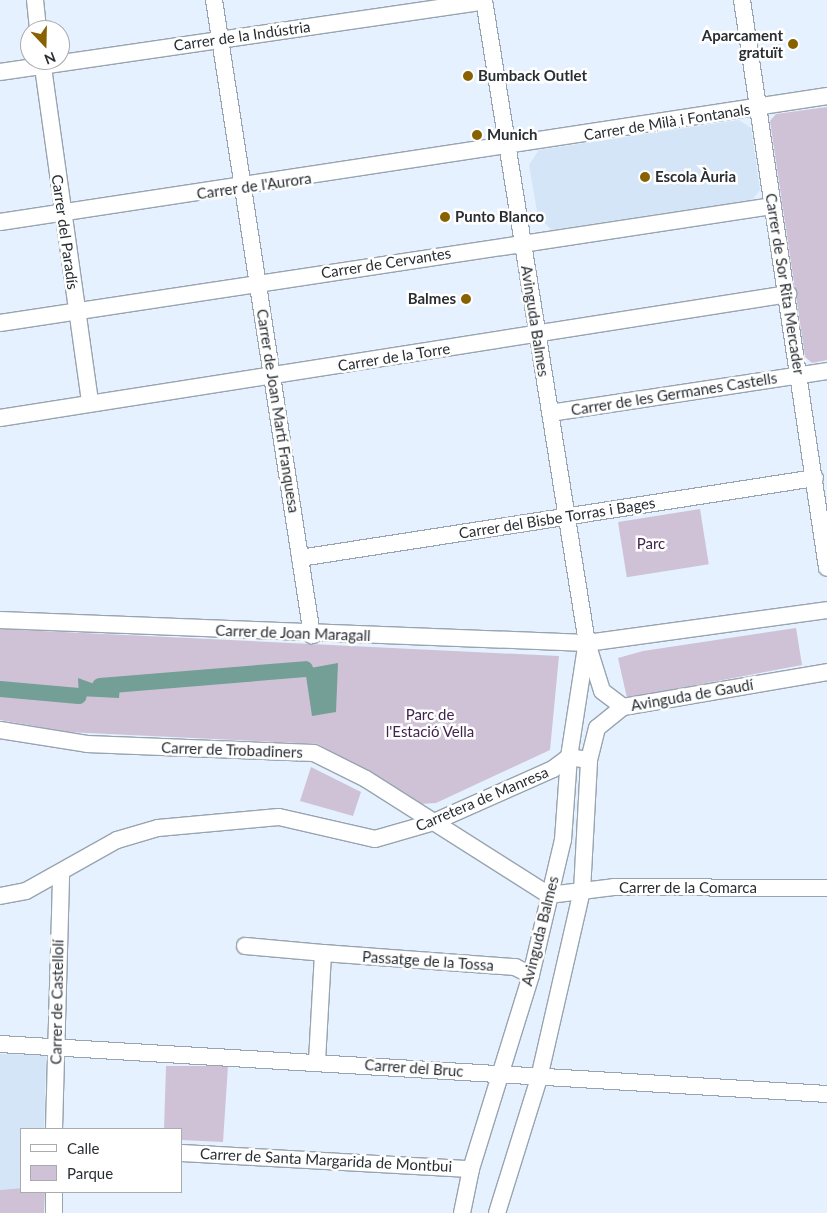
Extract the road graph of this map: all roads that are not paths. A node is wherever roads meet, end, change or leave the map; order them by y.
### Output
1 (34, 0) edge
2 (214, 0) edge
3 (484, 0) edge
4 (742, 0) edge
5 (37, 20) edge
6 (220, 39) junction
7 (70, 59) edge
8 (20, 68) edge
9 (43, 70) edge
10 (0, 72) edge
11 (827, 96) edge
12 (758, 107) junction
13 (507, 147) junction
14 (243, 188) junction
15 (773, 206) junction
16 (62, 213) junction
17 (0, 222) edge
18 (523, 243) junction
19 (258, 284) junction
20 (788, 294) junction
21 (75, 310) junction
22 (0, 323) edge
23 (537, 334) junction
24 (827, 371) edge
25 (800, 375) junction
26 (273, 377) junction
27 (90, 403) junction
28 (550, 413) junction
29 (0, 418) edge
30 (815, 478) junction
31 (567, 517) junction
32 (300, 558) junction
33 (827, 568) edge
34 (827, 610) edge
35 (0, 620) edge
36 (312, 635) junction
37 (587, 643) junction
38 (827, 672) edge
39 (623, 707) junction
40 (0, 730) edge
41 (26, 735) junction
42 (0, 740) edge
43 (569, 757) junction
44 (589, 760) junction
45 (434, 822) junction
46 (61, 875) junction
47 (827, 888) edge
48 (582, 892) junction
49 (548, 895) junction
50 (0, 896) edge
51 (245, 946) dead end
52 (323, 953) junction
53 (531, 975) junction
54 (0, 1044) edge
55 (55, 1048) junction
56 (317, 1062) junction
57 (501, 1074) junction
58 (539, 1078) junction
59 (827, 1094) edge
60 (54, 1128) edge
61 (182, 1153) edge
62 (472, 1169) junction
63 (54, 1193) edge
64 (54, 1213) edge
65 (462, 1213) edge
66 (496, 1213) edge

1 - 5 street
2 - 6 street, Carrer de Joan Martí Franquesa
3 - 6 street, Carrer de la Indústria
3 - 13 street, Avinguda Balmes
4 - 12 street, Carrer de Sor Rita Mercader
6 - 7 street, Carrer de la Indústria
6 - 14 street, Carrer de Joan Martí Franquesa
8 - 10 street, Carrer de la Indústria
9 - 16 street, Carrer del Paradís
11 - 12 street, Carrer de Milà i Fontanals
12 - 13 street, Carrer de Milà i Fontanals
12 - 15 street, Carrer de Sor Rita Mercader
13 - 14 street, Carrer de l'Aurora
13 - 18 street, Avinguda Balmes
14 - 16 street, Carrer de l'Aurora
14 - 19 street, Carrer de Joan Martí Franquesa
15 - 18 street, Carrer de Cervantes
15 - 20 street, Carrer de Sor Rita Mercader
16 - 17 street, Carrer de l'Aurora
16 - 21 street, Carrer del Paradís
18 - 19 street, Carrer de Cervantes
18 - 23 street, Avinguda Balmes
19 - 21 street, Carrer de Cervantes
19 - 26 street, Carrer de Joan Martí Franquesa
20 - 23 street, Carrer de la Torre
20 - 25 street, Carrer de Sor Rita Mercader
21 - 22 street, Carrer de Cervantes
21 - 27 street, Carrer del Paradís
23 - 26 street, Carrer de la Torre
23 - 28 street, Avinguda Balmes
24 - 25 street, Carrer de les Germanes Castells
25 - 28 street, Carrer de les Germanes Castells
25 - 30 street, Carrer de Sor Rita Mercader
26 - 27 street, Carrer de la Torre
26 - 32 street, Carrer de Joan Martí Franquesa
27 - 29 street, Carrer de la Torre
28 - 31 street, Avinguda Balmes
30 - 31 street, Carrer del Bisbe Torras i Bages
30 - 33 street, Carrer de Sor Rita Mercader
31 - 32 street, Carrer del Bisbe Torras i Bages
31 - 37 street, Avinguda Balmes
32 - 36 street, Carrer de Joan Martí Franquesa
34 - 37 street
35 - 36 street, Carrer de Joan Maragall
36 - 37 street, Carrer de Joan Maragall
37 - 39 street, Avinguda Balmes
37 - 43 street, Avinguda Balmes
38 - 39 street, Avinguda de Gaudí
39 - 44 street, Avinguda de Gaudí
40 - 41 street, Carrer de Trobadiners
41 - 42 street, Carrer de Trobadiners
41 - 45 street, Carrer de Trobadiners
43 - 44 street
43 - 45 street, Carretera de Manresa
43 - 49 street, Avinguda Balmes
44 - 48 street, Avinguda Balmes
45 - 46 street, Carretera de Manresa
45 - 49 street, Carrer de Trobadiners
46 - 50 street, Carretera de Manresa
46 - 55 street, Carrer de Castellolí
47 - 48 street, Carrer de la Comarca
48 - 49 street, Carrer de la Comarca
48 - 58 street, Avinguda Balmes
49 - 53 street, Avinguda Balmes
51 - 52 street, Passatge de la Tossa
52 - 53 street, Passatge de la Tossa
52 - 56 street
53 - 57 street, Avinguda Balmes
54 - 55 street, Carrer del Bruc
55 - 56 street, Carrer del Bruc
55 - 60 street, Carrer de Castellolí
56 - 57 street, Carrer del Bruc
57 - 58 street, Carrer del Bruc
57 - 62 street, Avinguda Balmes
58 - 59 street, Carrer del Bruc
58 - 66 street, Avinguda Balmes
61 - 62 street, Carrer de Santa Margarida de Montbui
62 - 65 street, Avinguda Balmes
63 - 64 street

